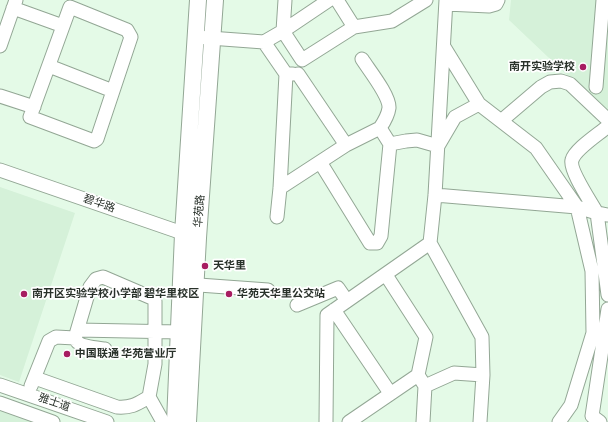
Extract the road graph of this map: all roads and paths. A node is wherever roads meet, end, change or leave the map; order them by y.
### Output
1 (198, 0) edge
2 (215, 0) edge
3 (285, 0) edge
4 (329, 0) edge
5 (337, 0) edge
6 (426, 0) edge
7 (498, 0) edge
8 (603, 0) edge
9 (446, 2) edge
10 (15, 4) edge
11 (63, 26) junction
12 (354, 27) junction
13 (283, 31) junction
14 (196, 37) junction
15 (212, 38) junction
16 (264, 42) junction
17 (0, 46) edge
18 (444, 47) junction
19 (362, 59) dead end
20 (302, 60) junction
21 (49, 66) junction
22 (292, 74) junction
23 (596, 87) dead end
24 (113, 91) junction
25 (0, 96) edge
26 (479, 104) junction
27 (34, 107) junction
28 (608, 120) edge
29 (501, 121) junction
30 (608, 126) edge
31 (380, 128) junction
32 (390, 144) junction
33 (346, 145) junction
34 (438, 146) junction
35 (320, 162) junction
36 (0, 170) edge
37 (280, 188) junction
38 (435, 195) junction
39 (577, 207) junction
40 (602, 214) edge
41 (277, 217) dead end
42 (191, 236) junction
43 (430, 243) junction
44 (386, 275) junction
45 (188, 284) junction
46 (268, 290) dead end
47 (608, 295) edge
48 (347, 301) junction
49 (297, 305) dead end
50 (608, 309) edge
51 (334, 310) junction
52 (155, 332) junction
53 (180, 332) junction
54 (77, 334) junction
55 (105, 349) dead end
56 (418, 375) junction
57 (483, 375) junction
58 (35, 378) junction
59 (603, 379) edge
60 (0, 385) edge
61 (425, 386) junction
62 (0, 392) edge
63 (390, 393) junction
64 (28, 394) junction
65 (149, 396) junction
66 (0, 403) edge
67 (354, 420) edge
68 (53, 422) edge
69 (82, 422) edge
70 (107, 422) edge
71 (163, 422) edge
72 (175, 422) edge
73 (188, 422) edge
74 (326, 422) edge
75 (423, 422) edge
76 (480, 422) edge
77 (559, 422) edge
78 (600, 422) edge

1 - 14 main road, 华苑路
2 - 15 main road, 华苑路
3 - 13 street
4 - 13 street
5 - 12 street
6 - 12 street
7 - 9 street
8 - 23 street
9 - 18 street
10 - 11 street
10 - 17 street
11 - 21 street
11 - 24 street
12 - 20 street
13 - 16 street
13 - 20 street
14 - 15 street
14 - 42 main road, 华苑路
15 - 16 street
15 - 42 main road, 华苑路
16 - 22 street
18 - 26 street
18 - 34 street
19 - 31 street
20 - 22 street
21 - 24 street
21 - 27 street
22 - 33 street
22 - 37 street
24 - 27 street
25 - 27 street
26 - 29 street
26 - 34 street
28 - 29 street
29 - 39 street
30 - 40 street
31 - 32 street
31 - 33 street
32 - 34 street
32 - 35 street
33 - 35 street
34 - 38 street
35 - 37 street
36 - 42 street, 碧华路
37 - 41 street
38 - 39 street
38 - 43 street
39 - 40 street
39 - 77 street
40 - 47 street
42 - 45 main road, 华苑路
43 - 44 street
43 - 57 street
44 - 48 street
44 - 56 street
45 - 46 street
45 - 53 main road, 华苑路
45 - 73 main road, 华苑路
48 - 49 street
48 - 51 street
50 - 59 street
51 - 63 street
51 - 74 street
52 - 53 street
52 - 54 street
52 - 54 street
52 - 65 street
53 - 72 main road, 华苑路
54 - 55 street
54 - 58 street
56 - 61 street
56 - 63 street
57 - 61 street
57 - 76 street
58 - 64 street
58 - 65 street
59 - 78 street
60 - 64 street, 雅士道
61 - 75 street
62 - 69 street, 雅士道
63 - 67 street
64 - 70 street, 雅士道
65 - 71 street
66 - 68 street

